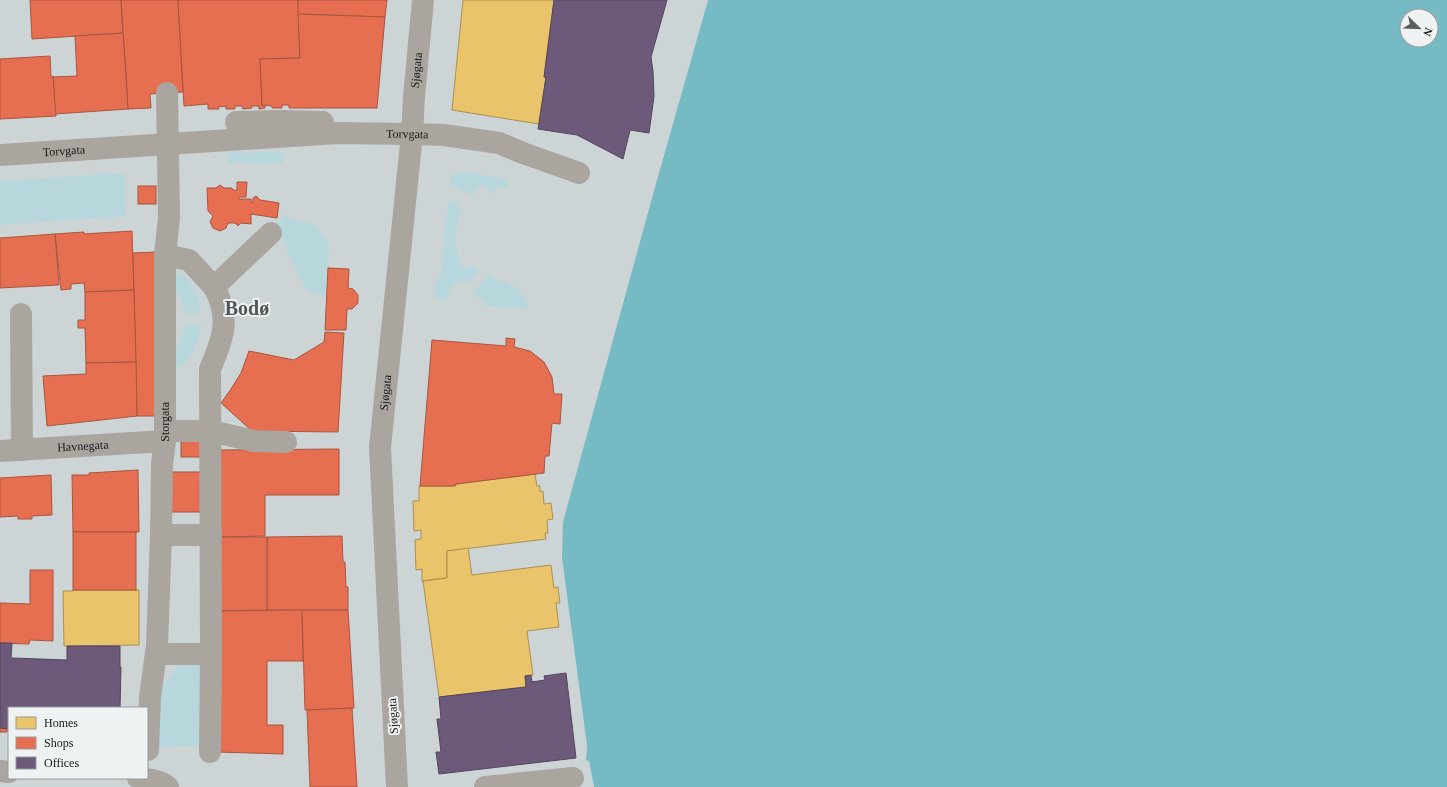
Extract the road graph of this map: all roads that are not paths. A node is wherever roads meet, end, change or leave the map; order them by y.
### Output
1 (423, 0) edge
2 (167, 93) dead end
3 (236, 122) dead end
4 (338, 133) junction
5 (412, 134) junction
6 (168, 144) junction
7 (0, 156) edge
8 (579, 173) dead end
9 (271, 233) dead end
10 (165, 255) junction
11 (214, 288) junction
12 (21, 314) dead end
13 (211, 431) junction
14 (165, 436) junction
15 (286, 442) dead end
16 (22, 450) junction
17 (0, 451) edge
18 (161, 535) junction
19 (211, 535) junction
20 (156, 654) junction
21 (211, 654) junction
22 (148, 750) dead end
23 (210, 752) dead end
24 (148, 778) edge
25 (573, 778) dead end
26 (166, 785) edge
27 (397, 787) edge
28 (485, 787) edge

1 - 5 street, Sjøgata
2 - 6 street, Storgata
3 - 4 street
4 - 5 street, Torvgata
4 - 6 street, Torvgata
5 - 8 street, Torvgata
5 - 27 street, Sjøgata
6 - 7 street, Torvgata
6 - 10 street, Storgata
9 - 11 street
10 - 11 street
10 - 14 street, Storgata
11 - 13 street
12 - 16 street
13 - 14 street, Havnegata
13 - 15 street, Havnegata
13 - 19 street
14 - 16 street, Havnegata
14 - 18 street, Storgata
16 - 17 street, Havnegata
18 - 19 street
18 - 20 street, Storgata
19 - 21 street
20 - 21 street
20 - 22 street, Storgata
21 - 23 street
24 - 26 street
25 - 28 street

